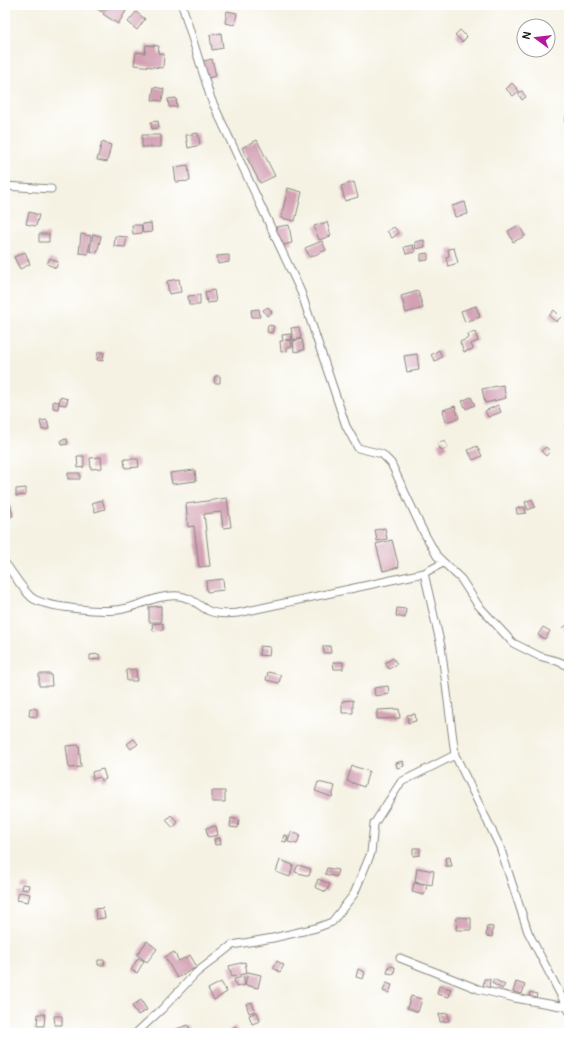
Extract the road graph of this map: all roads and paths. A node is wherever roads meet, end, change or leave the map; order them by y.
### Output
1 (182, 5) edge
2 (5, 186) edge
3 (51, 189) dead end
4 (5, 563) edge
5 (443, 563) junction
6 (424, 573) junction
7 (569, 666) edge
8 (455, 755) junction
9 (400, 958) dead end
10 (568, 1009) edge
11 (136, 1033) edge

1 - 5 street
2 - 3 street
4 - 6 street
5 - 6 street
5 - 7 street
6 - 8 street
8 - 10 street
8 - 11 street
9 - 10 street

